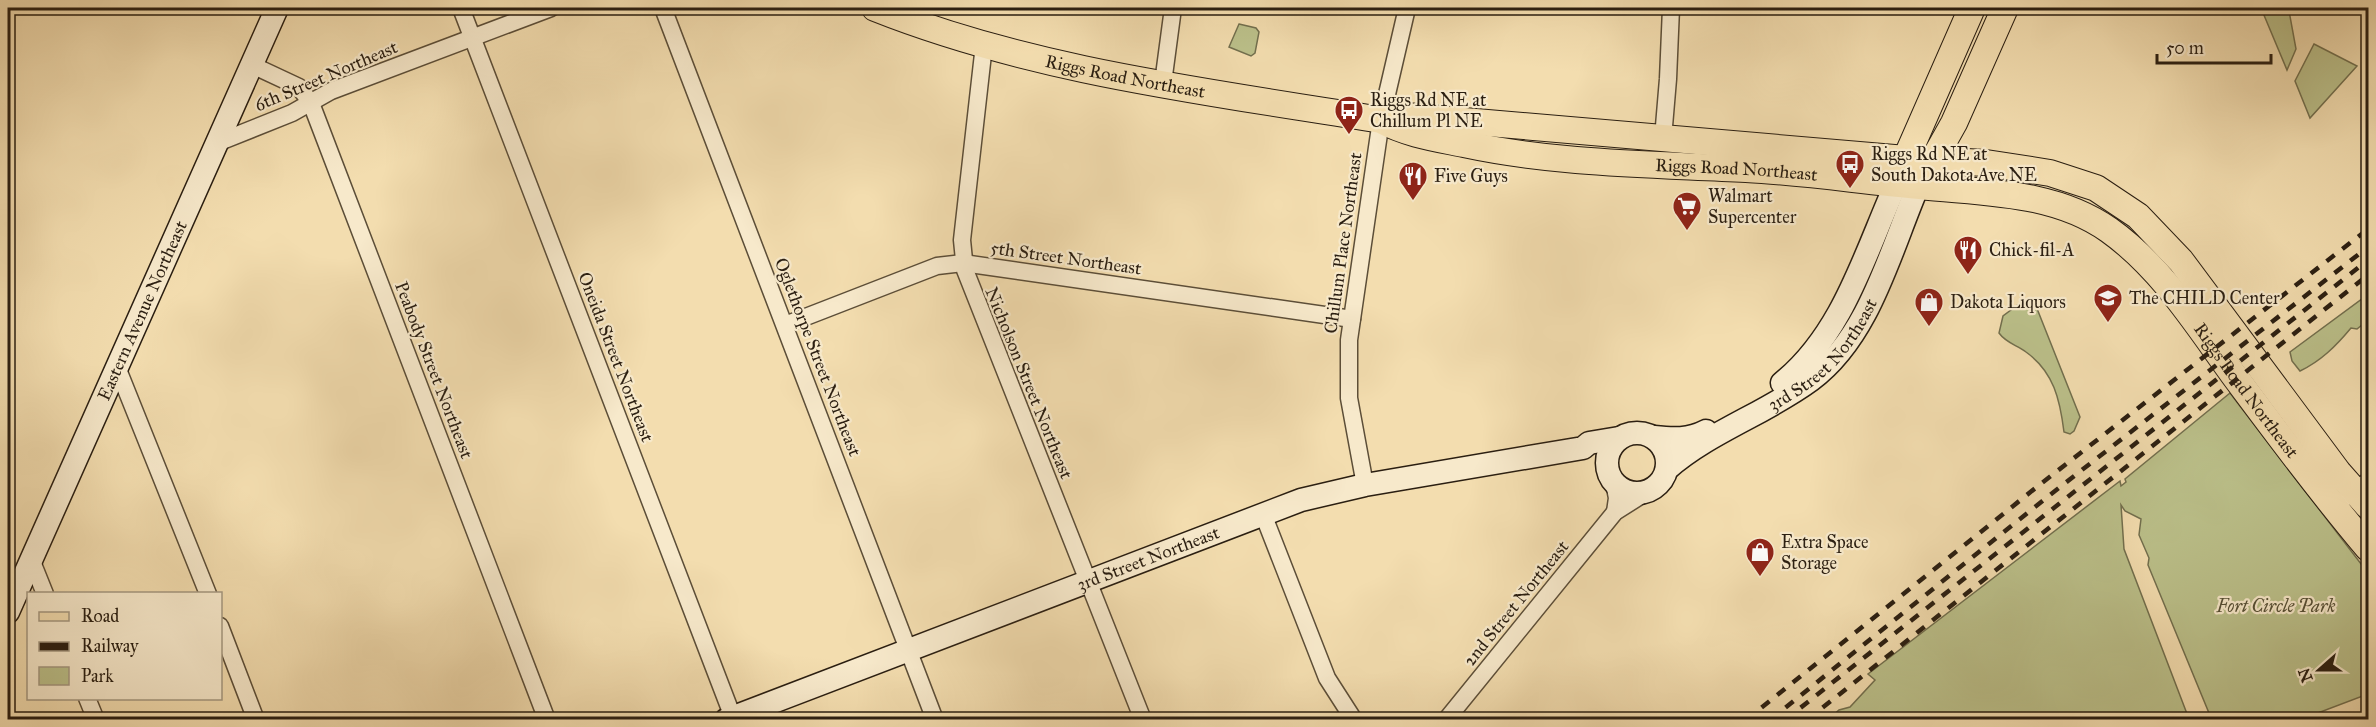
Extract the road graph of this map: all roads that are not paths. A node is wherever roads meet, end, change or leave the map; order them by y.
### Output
1 (277, 8) edge
2 (462, 8) edge
3 (551, 8) edge
4 (663, 8) edge
5 (875, 8) edge
6 (1173, 8) edge
7 (1407, 8) edge
8 (1671, 8) edge
9 (1972, 8) edge
10 (2005, 8) edge
11 (473, 37) junction
12 (984, 45) junction
13 (252, 65) junction
14 (1163, 83) junction
15 (311, 103) junction
16 (1381, 120) junction
17 (1663, 138) junction
18 (217, 143) junction
19 (1906, 159) junction
20 (1933, 160) junction
21 (1907, 185) junction
22 (963, 263) junction
23 (1352, 319) junction
24 (785, 325) junction
25 (117, 367) junction
26 (1654, 437) junction
27 (1619, 438) junction
28 (1583, 448) junction
29 (1667, 469) junction
30 (1611, 476) junction
31 (1365, 485) junction
32 (2364, 492) edge
33 (1645, 493) junction
34 (2334, 507) junction
35 (1615, 512) junction
36 (1263, 514) junction
37 (2368, 548) edge
38 (31, 559) junction
39 (1088, 580) junction
40 (44, 592) edge
41 (207, 592) edge
42 (8, 612) edge
43 (222, 631) edge
44 (909, 649) junction
45 (87, 700) edge
46 (731, 719) edge
47 (96, 720) edge
48 (256, 720) edge
49 (547, 720) edge
50 (935, 720) edge
51 (1143, 720) edge
52 (1354, 720) edge
53 (1446, 720) edge

1 - 13 street, Eastern Avenue Northeast
2 - 11 street, Oneida Street Northeast
3 - 11 street, 6th Street Northeast
4 - 24 street, Oglethorpe Street Northeast
5 - 12 main road, Riggs Road Northeast
6 - 14 street
7 - 16 street, Chillum Place Northeast
8 - 17 street
9 - 19 main road
10 - 20 main road
11 - 15 street, 6th Street Northeast
11 - 46 street, Oneida Street Northeast
12 - 14 main road, Riggs Road Northeast
12 - 22 street, Nicholson Street Northeast
13 - 15 street, Peabody Street Northeast
13 - 18 street, Eastern Avenue Northeast
14 - 16 main road, Riggs Road Northeast
15 - 18 street, 6th Street Northeast
15 - 49 street, Peabody Street Northeast
16 - 17 main road, Riggs Road Northeast
16 - 21 main road, Riggs Road Northeast
16 - 23 street, Chillum Place Northeast
17 - 19 main road, Riggs Road Northeast
18 - 25 street, Eastern Avenue Northeast
19 - 20 main road, Riggs Road Northeast
19 - 21 main road
20 - 21 main road
20 - 32 main road, Riggs Road Northeast
21 - 26 street, 3rd Street Northeast
21 - 29 street, 3rd Street Northeast
21 - 34 main road, Riggs Road Northeast
22 - 23 street, 5th Street Northeast
22 - 24 street, 5th Street Northeast
22 - 39 street, Nicholson Street Northeast
23 - 31 street, Chillum Place Northeast
24 - 44 street, Oglethorpe Street Northeast
25 - 38 street, Eastern Avenue Northeast
25 - 41 street
26 - 27 street
26 - 29 street
27 - 28 street, 3rd Street Northeast
27 - 30 street
28 - 30 street
28 - 31 street, 3rd Street Northeast
29 - 33 street
30 - 33 street
30 - 35 street
31 - 36 street, 3rd Street Northeast
32 - 34 street
33 - 35 street, 2nd Street Northeast
34 - 37 main road, Riggs Road Northeast
35 - 53 street, 2nd Street Northeast
36 - 39 street, 3rd Street Northeast
36 - 52 street
38 - 40 street
38 - 42 street, Eastern Avenue Northeast
39 - 44 street, 3rd Street Northeast
39 - 51 street, Nicholson Street Northeast
43 - 48 street
44 - 46 street, 3rd Street Northeast
44 - 50 street, Oglethorpe Street Northeast
45 - 47 street

